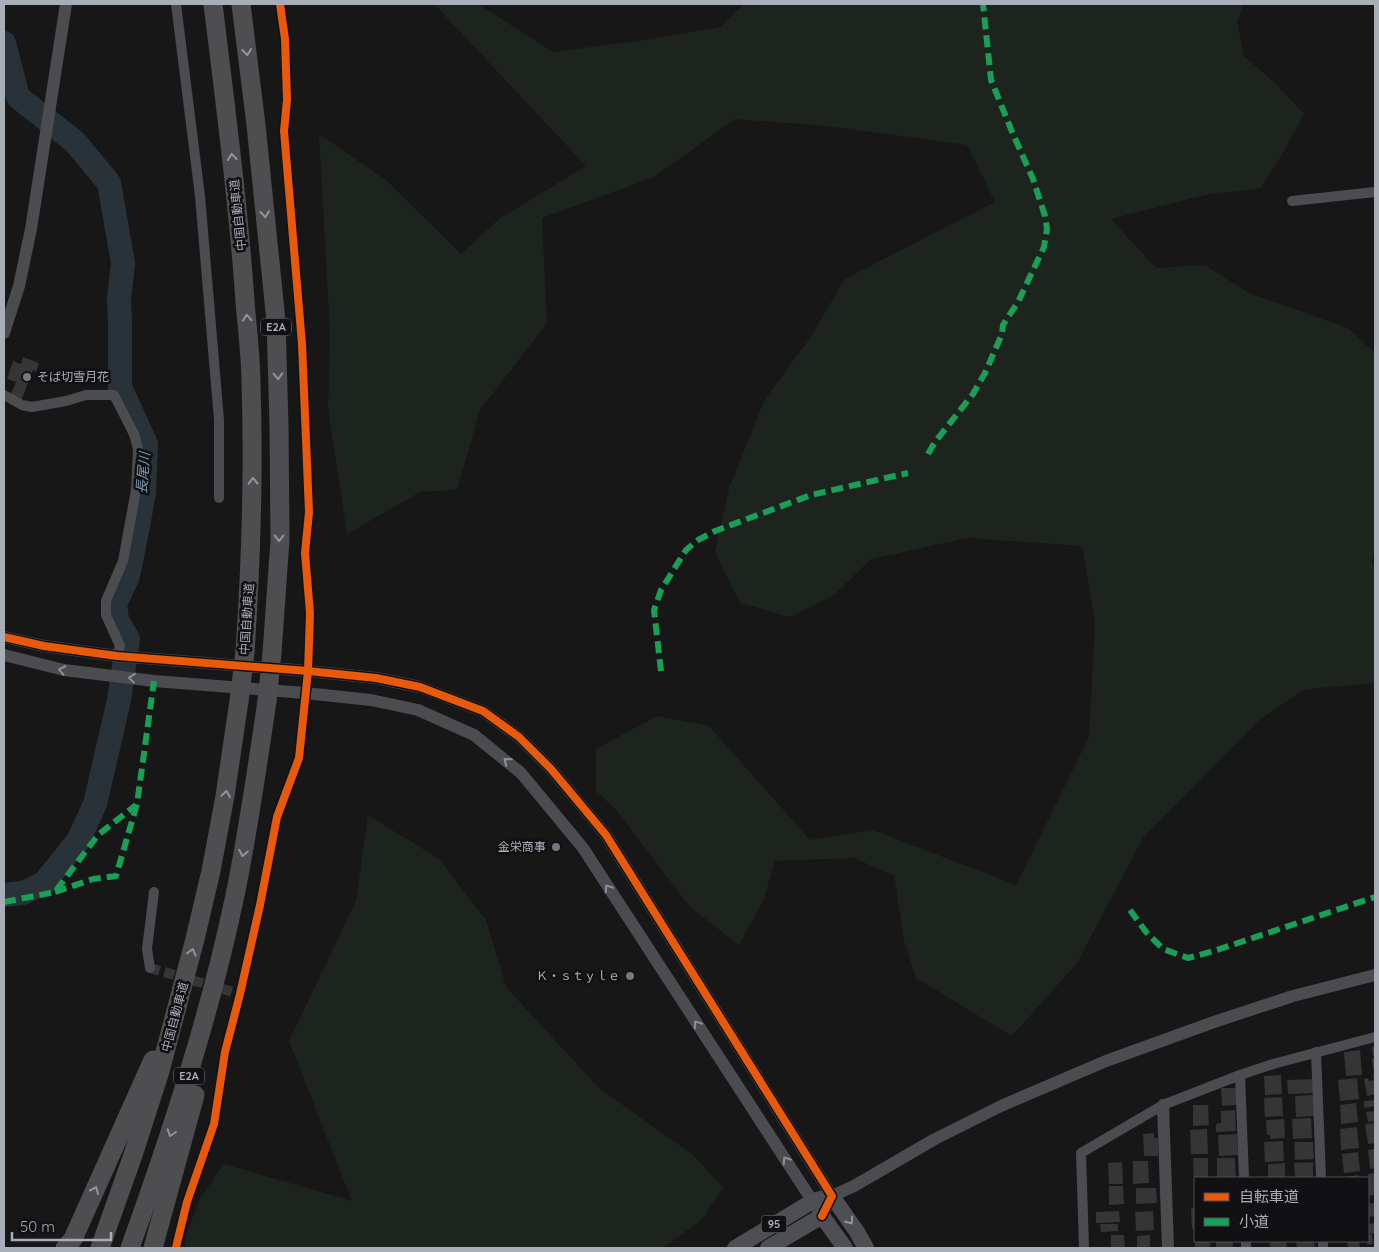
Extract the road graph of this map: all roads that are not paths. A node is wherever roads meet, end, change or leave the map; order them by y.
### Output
1 (66, 4) edge
2 (176, 4) edge
3 (213, 4) edge
4 (241, 4) edge
5 (280, 4) edge
6 (1375, 192) edge
7 (1292, 201) dead end
8 (7, 314) edge
9 (4, 333) edge
10 (4, 395) edge
11 (220, 498) dead end
12 (4, 636) edge
13 (4, 654) edge
14 (117, 656) junction
15 (308, 671) junction
16 (305, 693) junction
17 (154, 892) dead end
18 (234, 900) junction
19 (150, 968) dead end
20 (1375, 975) edge
21 (180, 1000) junction
22 (1375, 1037) edge
23 (1316, 1052) junction
24 (1240, 1075) junction
25 (1163, 1105) junction
26 (1244, 1177) edge
27 (1321, 1177) edge
28 (832, 1196) junction
29 (813, 1201) junction
30 (822, 1216) junction
31 (65, 1248) edge
32 (100, 1248) edge
33 (130, 1248) edge
34 (153, 1248) edge
35 (176, 1248) edge
36 (735, 1248) edge
37 (768, 1248) edge
38 (844, 1248) edge
39 (866, 1248) edge
40 (1084, 1248) edge
41 (1168, 1248) edge

1 - 8 street
2 - 11 street
21 -> 3 highway, 中国自動車道 / E2A, bridge
4 -> 18 highway, E2A, bridge
5 - 15 street
6 - 7 street
8 - 9 street
10 - 14 street
12 - 14 street
16 -> 13 street
14 - 15 street
15 - 16 street
15 - 28 street
29 -> 16 street
16 - 35 street
17 - 19 street
18 -> 33 highway, E2A
18 - 34 highway
20 - 28 street
31 -> 21 highway
21 - 32 highway, 中国自動車道 / E2A
22 - 23 street
23 - 24 street
23 - 27 street
24 - 25 street
24 - 26 street
25 - 40 street
25 - 41 street
28 - 29 main road, 95
28 - 30 street
28 -> 39 main road
29 - 30 street
29 - 36 main road, 95
30 - 37 main road, 95
30 - 38 main road

